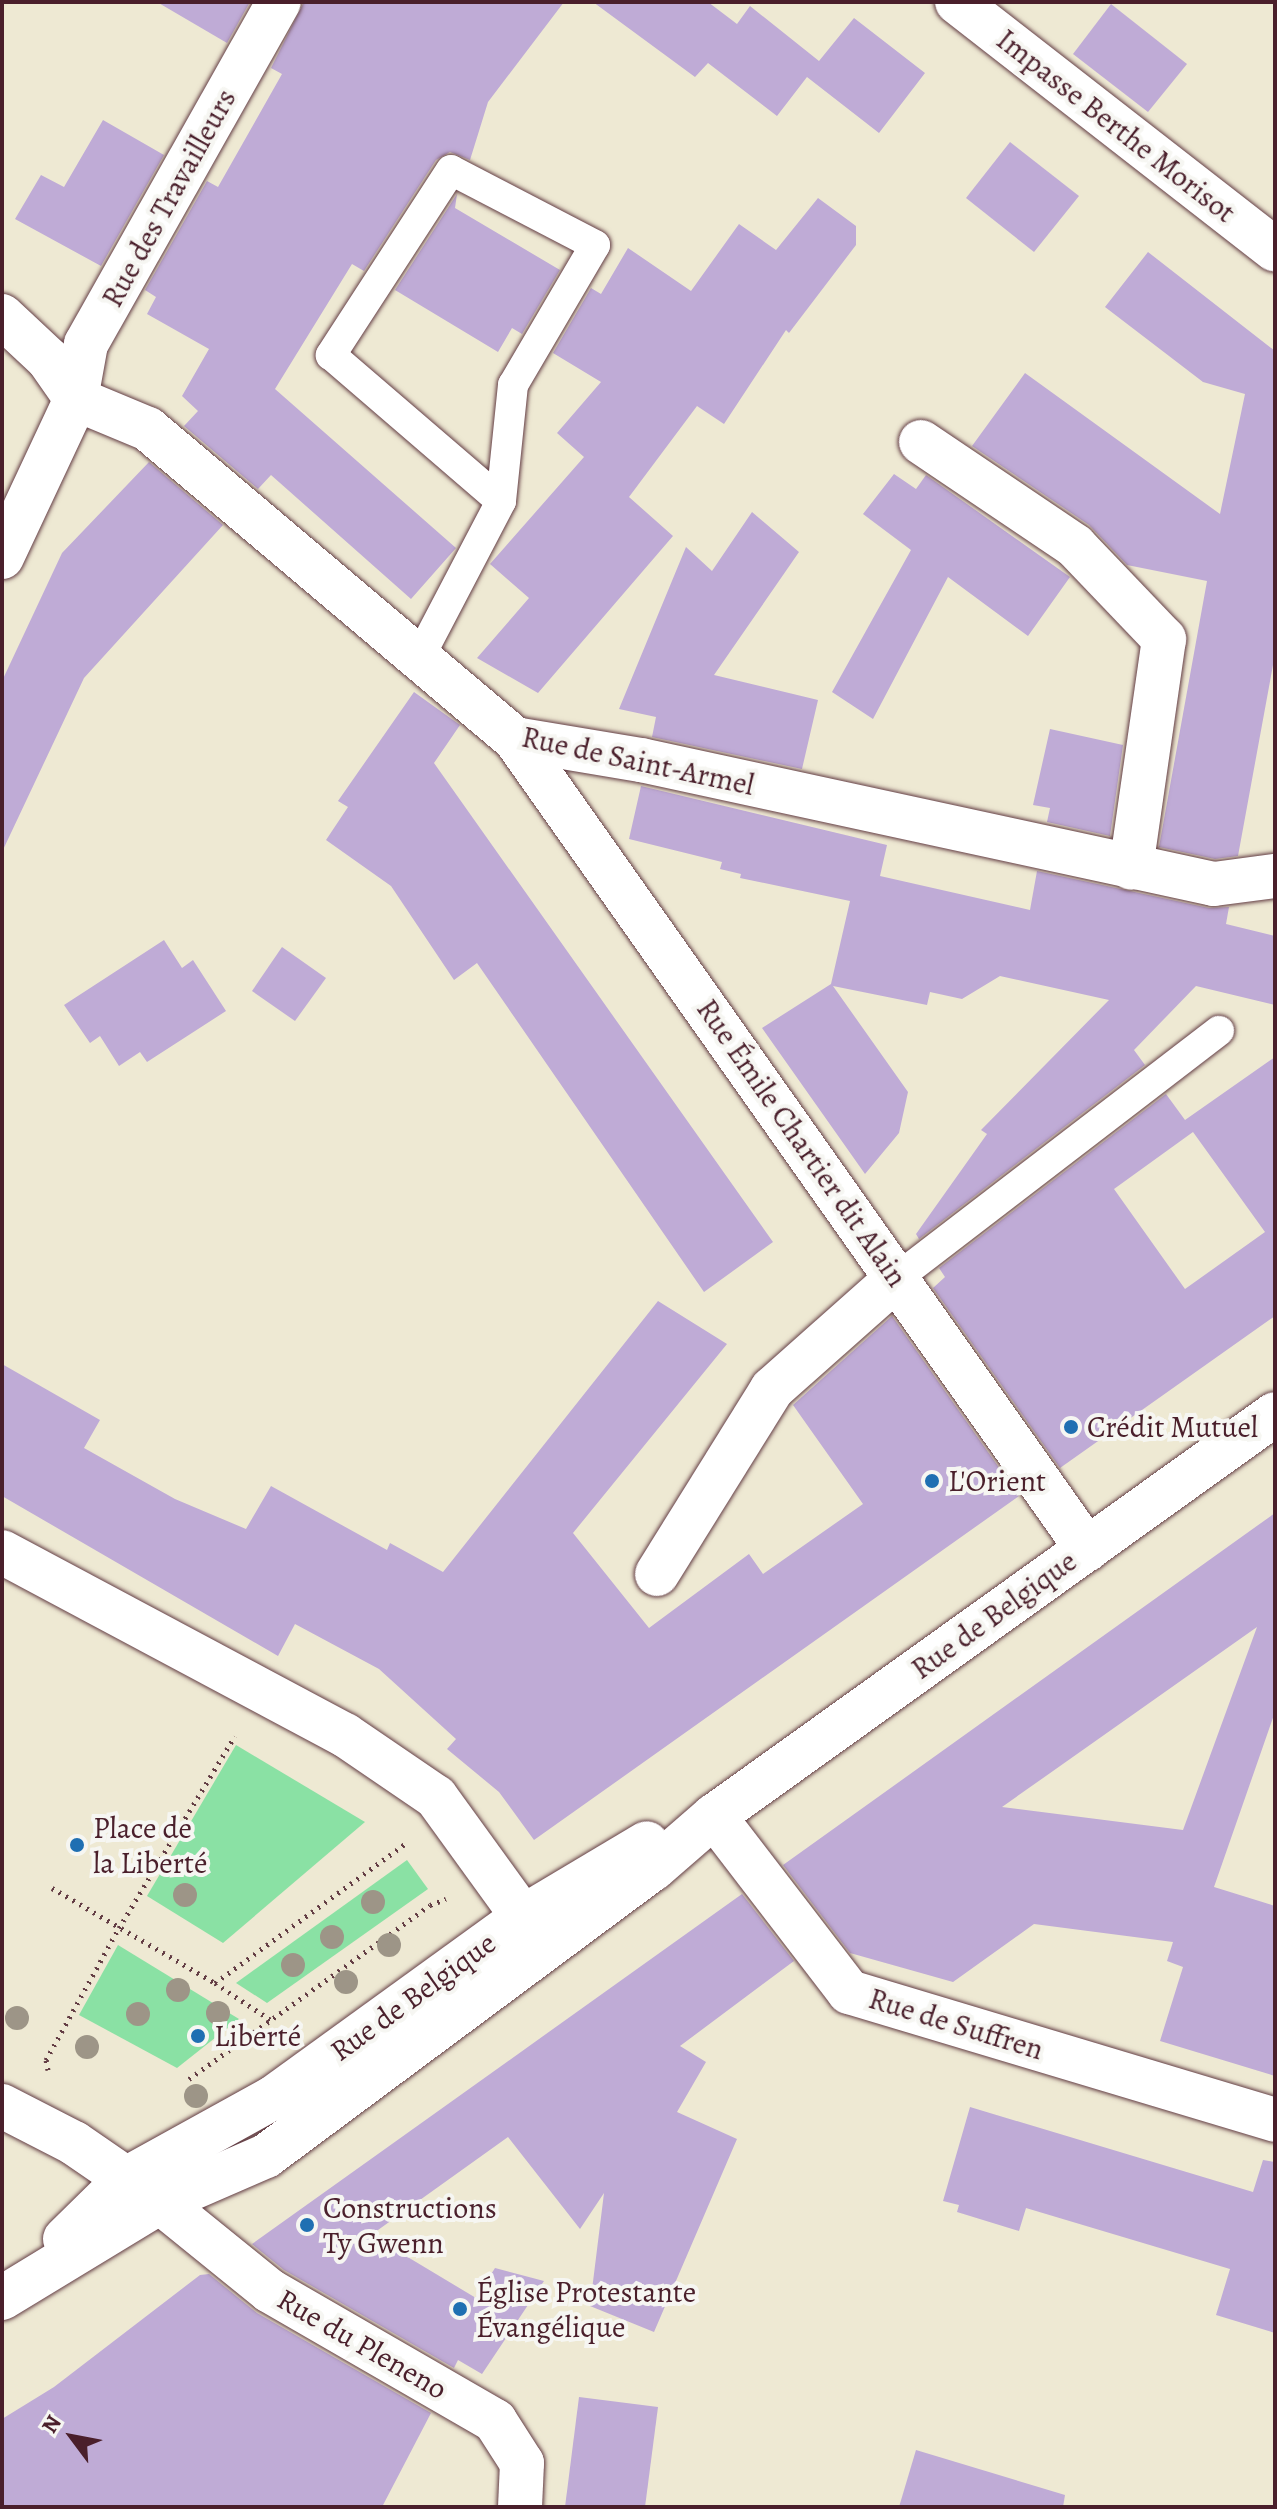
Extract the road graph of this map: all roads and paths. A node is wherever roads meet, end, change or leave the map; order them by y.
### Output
1 (279, 2) edge
2 (957, 2) edge
3 (1275, 250) edge
4 (2, 316) edge
5 (76, 399) junction
6 (921, 442) dead end
7 (501, 501) junction
8 (2, 557) edge
9 (418, 660) junction
10 (515, 739) junction
11 (1131, 868) junction
12 (1275, 876) edge
13 (1219, 1031) dead end
14 (897, 1278) junction
15 (1275, 1414) edge
16 (1087, 1549) junction
17 (2, 1552) edge
18 (657, 1574) dead end
19 (242, 1737) dead end
20 (714, 1816) junction
21 (396, 1835) dead end
22 (406, 1843) junction
23 (414, 1855) dead end
24 (495, 1882) junction
25 (52, 1888) dead end
26 (438, 1888) dead end
27 (446, 1899) junction
28 (523, 1917) junction
29 (119, 1928) junction
30 (215, 1983) junction
31 (271, 2020) junction
32 (49, 2078) dead end
33 (186, 2082) dead end
34 (2, 2106) edge
35 (1275, 2120) edge
36 (143, 2190) junction
37 (8, 2294) edge
38 (520, 2507) edge

1 - 5 street, Rue des Travailleurs
2 - 3 street, Impasse Berthe Morisot
4 - 5 street
5 - 8 street, Rue des Travailleurs
5 - 9 street, Rue de Saint-Armel
6 - 11 street
7 - 7 lane
7 - 9 lane
9 - 10 street, Rue de Saint-Armel
10 - 11 street, Rue de Saint-Armel
10 - 14 street, Rue Émile Chartier dit Alain
11 - 12 street, Rue de Saint-Armel
13 - 14 lane
14 - 16 street, Rue Émile Chartier dit Alain
14 - 18 street
15 - 16 street, Rue de Belgique
16 - 20 street, Rue de Belgique
17 - 24 street
19 - 29 path
20 - 28 street, Rue de Belgique
20 - 35 street, Rue de Suffren
20 - 36 street, Rue de Belgique
21 - 22 path
22 - 23 path
22 - 30 path
24 - 27 path
24 - 28 street
25 - 29 path
26 - 27 path
27 - 31 path
28 - 36 street, Rue de Belgique
29 - 30 path
29 - 32 path
30 - 31 path
31 - 33 path
34 - 36 street
36 - 37 street, Rue de Belgique
36 - 38 street, Rue du Pleneno

